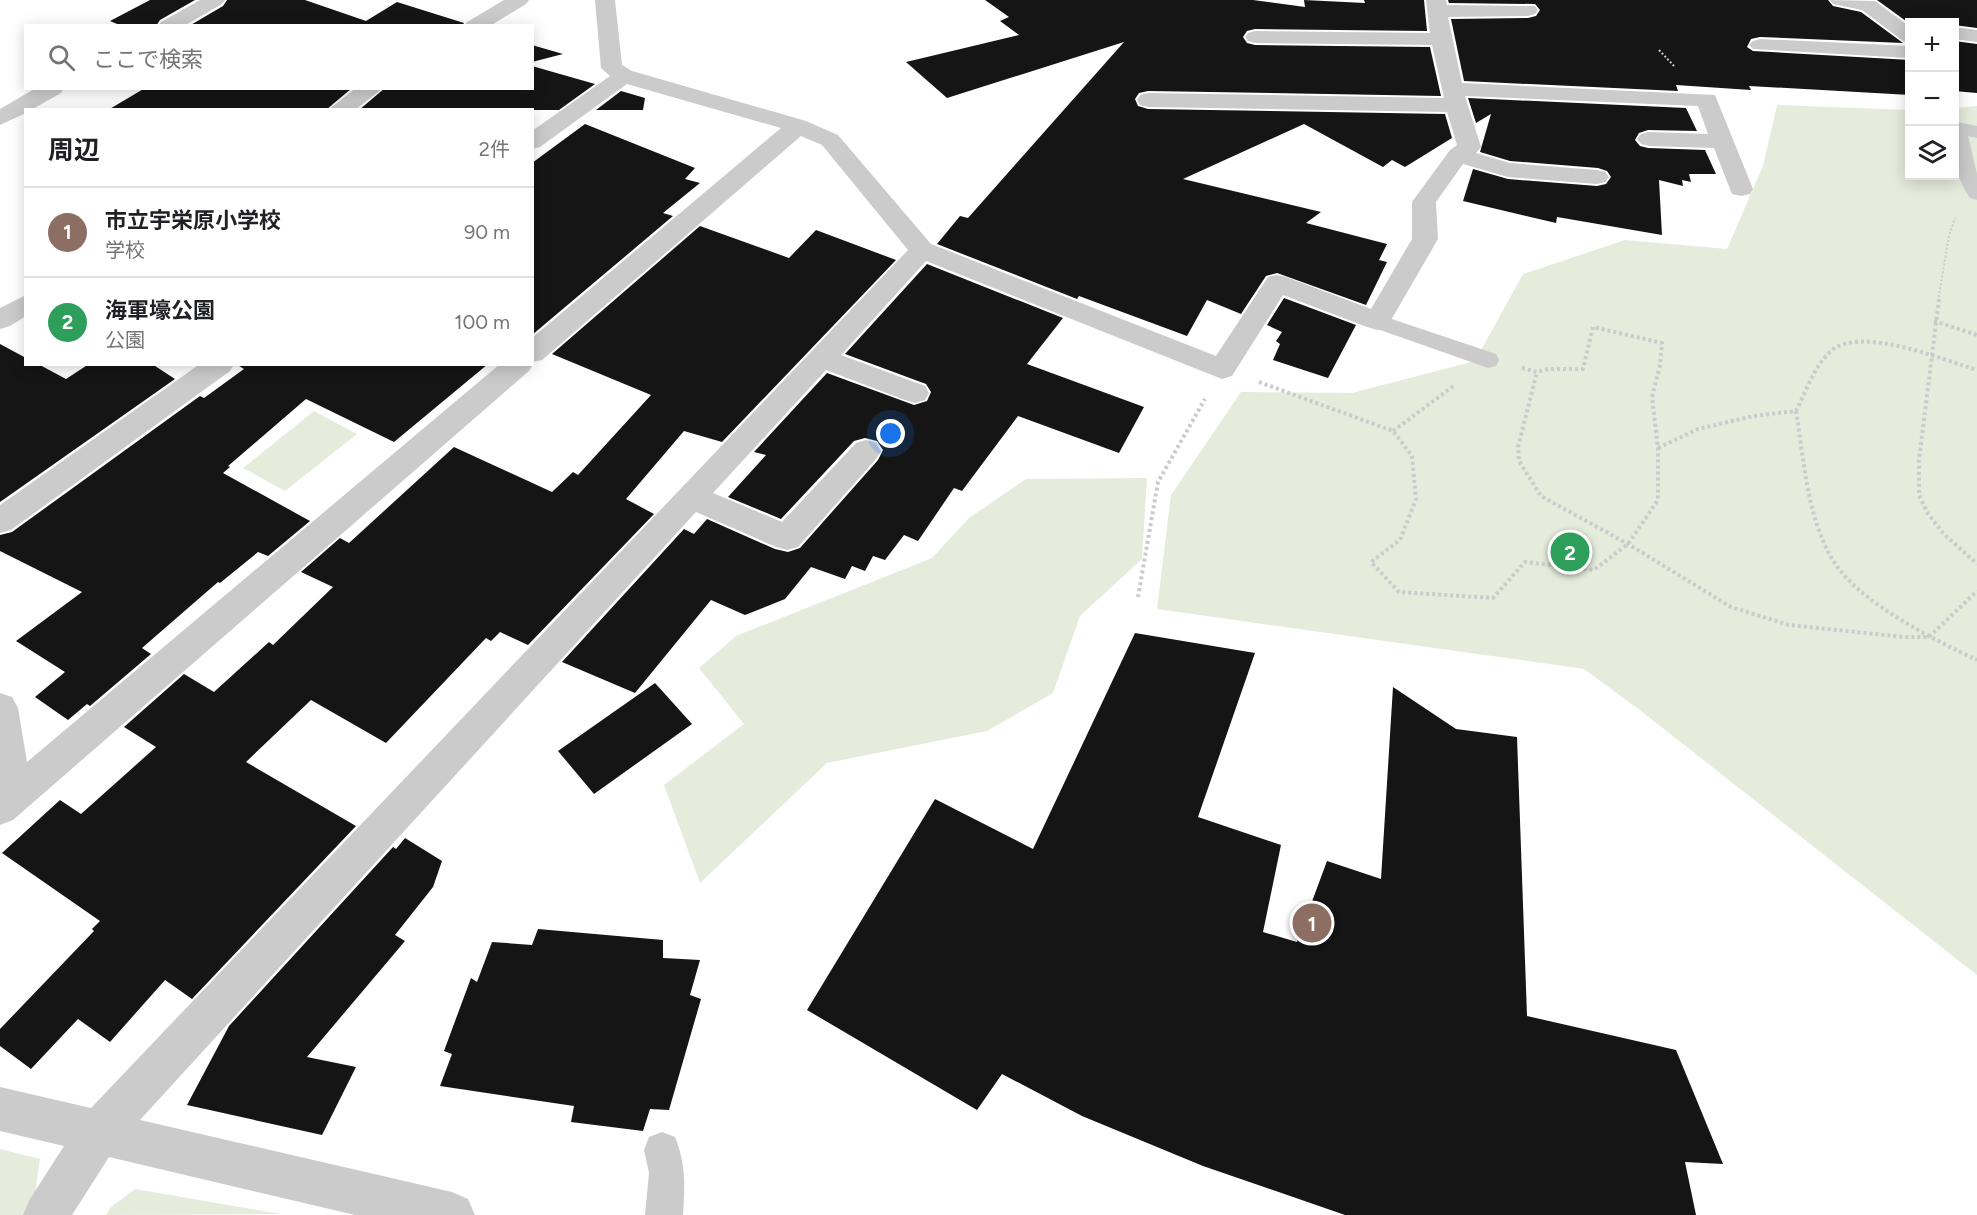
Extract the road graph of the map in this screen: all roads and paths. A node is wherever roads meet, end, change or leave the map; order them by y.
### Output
1 (215, 0) edge
2 (519, 0) edge
3 (605, 0) edge
4 (1840, 0) edge
5 (1437, 5) edge
6 (1528, 10) dead end
7 (172, 24) edge
8 (477, 24) edge
9 (1905, 29) edge
10 (1959, 34) edge
11 (1977, 36) edge
12 (1255, 37) dead end
13 (1441, 39) junction
14 (1760, 45) dead end
15 (1905, 52) edge
16 (624, 76) junction
17 (49, 90) edge
18 (369, 90) edge
19 (1455, 97) junction
20 (1148, 100) dead end
21 (342, 108) edge
22 (0, 118) edge
23 (798, 126) junction
24 (1977, 132) edge
25 (1649, 139) dead end
26 (534, 141) edge
27 (1722, 141) junction
28 (1458, 155) junction
29 (1597, 177) dead end
30 (1973, 188) edge
31 (1741, 189) dead end
32 (922, 250) junction
33 (24, 305) edge
34 (0, 320) edge
35 (1377, 321) junction
36 (1934, 321) junction
37 (1977, 335) edge
38 (534, 351) edge
39 (1930, 357) junction
40 (822, 358) junction
41 (1488, 360) junction
42 (217, 366) edge
43 (517, 366) edge
44 (1222, 369) junction
45 (1977, 370) edge
46 (1537, 372) junction
47 (915, 393) dead end
48 (1796, 411) junction
49 (1393, 431) junction
50 (1658, 448) junction
51 (866, 451) dead end
52 (692, 497) junction
53 (0, 521) edge
54 (1628, 544) junction
55 (1977, 564) edge
56 (1977, 591) edge
57 (1138, 597) dead end
58 (1929, 637) junction
59 (1977, 660) edge
60 (0, 708) edge
61 (8, 801) edge
62 (0, 1109) edge
63 (99, 1132) junction
64 (662, 1150) dead end
65 (46, 1215) edge
66 (452, 1215) edge
67 (664, 1215) edge

1 - 7 street
2 - 8 street
3 - 16 street
4 - 9 street
5 - 6 street
5 - 13 street
10 - 11 street
12 - 13 street
13 - 19 street
14 - 15 street
16 - 23 street
16 - 26 street
17 - 22 street
18 - 21 street
19 - 20 street
19 - 27 street
19 - 28 street
23 - 32 street
23 - 38 street
24 - 30 lane
25 - 27 street
27 - 31 street
28 - 29 street
28 - 35 street
30 - 36 path
32 - 40 street
32 - 44 street
33 - 34 street
35 - 41 lane
35 - 44 street
36 - 37 path
36 - 39 path
39 - 45 path
39 - 48 path
39 - 55 path
40 - 47 street
40 - 52 street
41 - 46 path
41 - 49 path
42 - 53 street
43 - 61 street
44 - 49 path
44 - 57 path
46 - 50 path
46 - 54 path
48 - 50 path
48 - 58 path
49 - 54 path
50 - 54 path
51 - 52 street
52 - 63 street
54 - 58 path
56 - 58 path
58 - 59 path
60 - 61 street
62 - 63 street
63 - 65 street
63 - 66 street
64 - 67 lane

